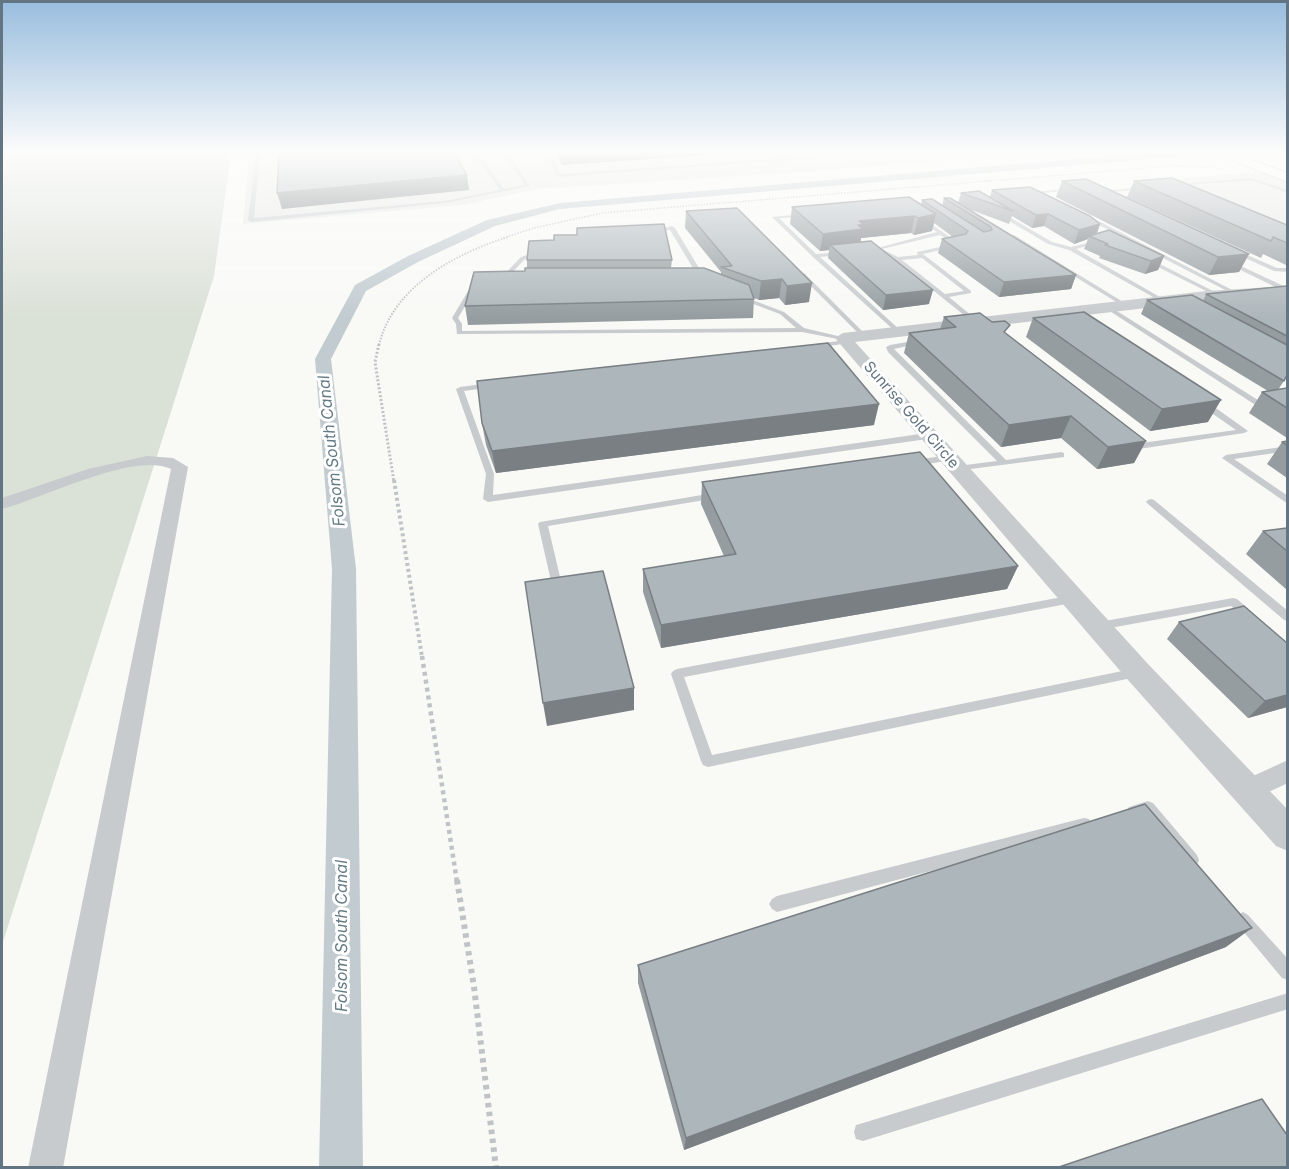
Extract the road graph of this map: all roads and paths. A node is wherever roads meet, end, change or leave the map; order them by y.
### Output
1 (252, 209) edge
2 (374, 209) edge
3 (992, 209) edge
4 (912, 213) edge
5 (1080, 213) edge
6 (809, 214) edge
7 (649, 231) edge
8 (941, 233) junction
9 (1096, 233) edge
10 (1012, 236) edge
11 (877, 249) junction
12 (1071, 249) junction
13 (545, 250) edge
14 (867, 250) edge
15 (1233, 250) edge
16 (846, 252) edge
17 (814, 255) junction
18 (923, 256) junction
19 (897, 259) junction
20 (1145, 259) edge
21 (1224, 260) edge
22 (797, 270) edge
23 (1287, 270) edge
24 (500, 282) junction
25 (511, 282) edge
26 (693, 282) edge
27 (491, 284) edge
28 (481, 286) edge
29 (1287, 291) edge
30 (1227, 294) junction
31 (732, 295) edge
32 (943, 296) junction
33 (1176, 302) junction
34 (1116, 306) junction
35 (983, 325) junction
36 (802, 330) junction
37 (906, 330) junction
38 (851, 338) junction
39 (800, 348) edge
40 (496, 385) edge
41 (1196, 398) edge
42 (1257, 402) dead end
43 (1120, 432) edge
44 (927, 436) junction
45 (1287, 448) edge
46 (1061, 455) dead end
47 (953, 463) junction
48 (1004, 463) junction
49 (902, 465) edge
50 (728, 494) edge
51 (1287, 501) edge
52 (1151, 502) dead end
53 (2, 504) edge
54 (556, 581) edge
55 (1073, 599) junction
56 (1287, 617) edge
57 (1256, 623) edge
58 (1099, 626) junction
59 (1138, 672) junction
60 (1287, 771) edge
61 (1247, 791) junction
62 (1125, 813) edge
63 (1102, 819) edge
64 (1287, 835) edge
65 (1202, 871) edge
66 (777, 904) dead end
67 (1233, 908) edge
68 (1287, 972) edge
69 (1287, 1001) edge
70 (863, 1132) dead end
71 (45, 1167) edge

1 - 2 lane
3 - 12 lane
4 - 8 lane
5 - 30 lane
6 - 17 lane
7 - 26 lane
8 - 11 lane
8 - 18 lane
9 - 12 lane
10 - 34 lane
11 - 14 lane
11 - 19 lane
12 - 33 lane
13 - 24 lane
15 - 23 lane
16 - 17 lane
17 - 37 lane
18 - 19 lane
18 - 32 lane
19 - 32 lane
20 - 30 lane
21 - 29 lane
22 - 38 lane
24 - 25 lane
24 - 27 lane
28 - 36 lane
29 - 30 street
30 - 33 street
31 - 36 lane
32 - 35 lane
33 - 34 street
34 - 35 street
34 - 42 lane
35 - 37 street
36 - 38 lane
37 - 38 street
37 - 48 lane
38 - 39 lane
38 - 44 street, Sunrise Gold Circle
40 - 44 lane
41 - 43 lane
44 - 47 street, Sunrise Gold Circle
45 - 51 lane
46 - 48 lane
47 - 48 lane
47 - 49 lane
47 - 55 street, Sunrise Gold Circle
50 - 54 lane
52 - 56 lane
53 - 71 street
55 - 58 street, Sunrise Gold Circle
55 - 59 lane
57 - 58 lane
58 - 59 street, Sunrise Gold Circle
59 - 61 street, Sunrise Gold Circle
60 - 61 street
61 - 64 street, Sunrise Gold Circle
62 - 65 lane
63 - 66 lane
67 - 68 lane
69 - 70 lane

